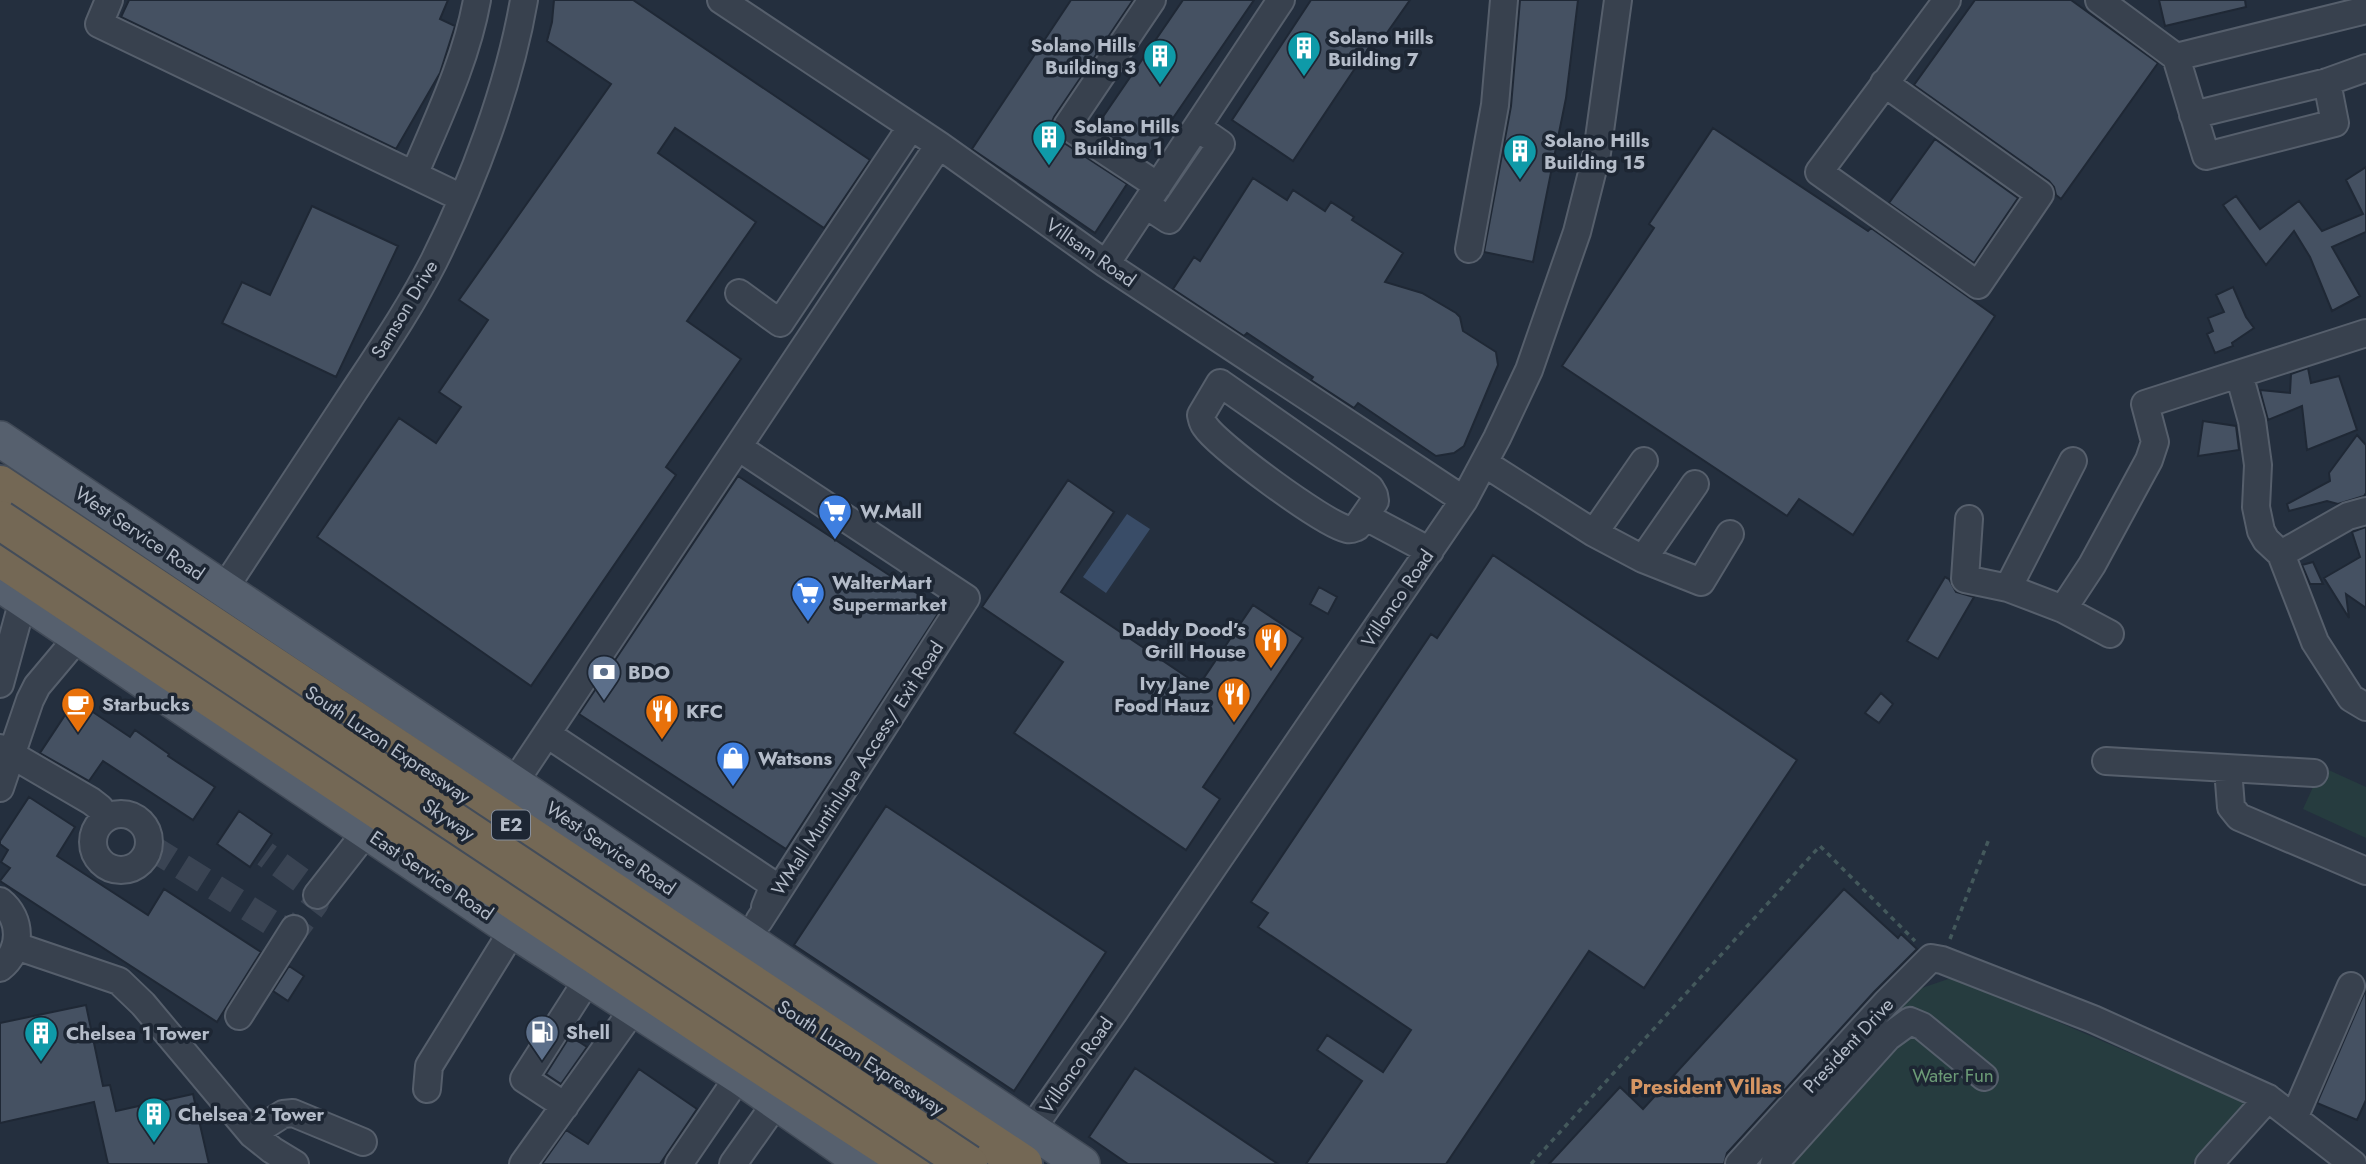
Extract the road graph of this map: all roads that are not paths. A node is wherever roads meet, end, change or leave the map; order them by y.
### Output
1 (109, 0) edge
2 (477, 0) edge
3 (524, 0) edge
4 (721, 0) edge
5 (1152, 0) edge
6 (1281, 0) edge
7 (1504, 0) edge
8 (1618, 0) edge
9 (1947, 0) edge
10 (2099, 0) edge
11 (2366, 10) edge
12 (2176, 57) junction
13 (2366, 68) edge
14 (2327, 82) junction
15 (1884, 83) junction
16 (2193, 115) junction
17 (911, 127) junction
18 (1198, 128) junction
19 (939, 145) junction
20 (414, 175) junction
21 (1152, 196) junction
22 (462, 198) junction
23 (1469, 249) dead end
24 (1106, 264) junction
25 (739, 293) dead end
26 (2366, 333) edge
27 (2239, 374) junction
28 (0, 439) edge
29 (738, 447) junction
30 (1644, 460) dead end
31 (2073, 461) dead end
32 (1484, 463) junction
33 (1695, 484) dead end
34 (0, 485) edge
35 (1464, 500) junction
36 (2366, 511) edge
37 (1366, 517) junction
38 (1969, 519) dead end
39 (0, 520) edge
40 (1594, 533) junction
41 (1730, 534) dead end
42 (74, 535) junction
43 (0, 550) edge
44 (1430, 551) junction
45 (2281, 554) junction
46 (0, 557) edge
47 (1643, 559) junction
48 (2008, 587) junction
49 (21, 589) edge
50 (224, 589) junction
51 (2063, 610) junction
52 (2110, 634) dead end
53 (79, 636) junction
54 (0, 684) edge
55 (2366, 708) edge
56 (547, 734) junction
57 (5, 751) edge
58 (2106, 761) dead end
59 (2228, 769) junction
60 (2314, 773) dead end
61 (514, 783) junction
62 (0, 788) edge
63 (106, 818) dead end
64 (368, 831) junction
65 (2366, 871) edge
66 (317, 895) dead end
67 (1, 901) edge
68 (294, 929) dead end
69 (513, 930) junction
70 (755, 932) junction
71 (16, 946) junction
72 (0, 968) edge
73 (588, 979) junction
74 (2351, 986) dead end
75 (644, 1000) junction
76 (239, 1016) dead end
77 (739, 1076) junction
78 (1984, 1077) dead end
79 (427, 1089) dead end
80 (2268, 1098) junction
81 (776, 1103) junction
82 (565, 1106) junction
83 (2294, 1118) junction
84 (253, 1134) junction
85 (363, 1142) dead end
86 (1027, 1147) edge
87 (857, 1162) edge
88 (295, 1164) edge
89 (523, 1164) edge
90 (679, 1164) edge
91 (733, 1164) edge
92 (913, 1164) edge
93 (929, 1164) edge
94 (968, 1164) edge
95 (1082, 1164) edge
96 (1739, 1164) edge
97 (1774, 1164) edge
98 (2209, 1164) edge
99 (2353, 1164) edge

1 - 20 street
2 - 20 street
3 - 22 street, Samson Drive
4 - 17 street, Villsam Road
5 - 21 street
6 - 18 street
7 - 23 street
8 - 32 street, Villonco Road
9 - 15 street
10 - 12 street
11 - 12 street
12 - 16 street
13 - 14 street
14 - 16 street
14 - 16 street
15 - 15 street
17 - 19 street, Villsam Road
17 - 25 street
18 - 21 street
18 - 21 street
19 - 24 street, Villsam Road
19 - 29 street
20 - 22 street
21 - 24 street
22 - 50 street, Samson Drive
24 - 35 street, Villsam Road
26 - 27 street
27 - 45 street
27 - 51 street
28 - 50 main road, West Service Road
29 - 56 street
29 - 70 street, WMall Muntinlupa Access/ Exit Road
30 - 40 street
31 - 48 street
32 - 35 street, Villonco Road
32 - 40 street
33 - 47 street
34 - 42 highway, South Luzon Expressway / E2
35 - 44 street, Villonco Road
36 - 45 street
37 - 37 street
37 - 44 street
38 - 48 street
39 - 94 highway, Skyway / E2, bridge
40 - 47 street
41 - 47 street
42 - 49 street
42 - 86 highway, South Luzon Expressway / E2
43 - 93 highway, Skyway
44 - 86 street, Villonco Road
45 - 55 street
46 - 49 highway
48 - 51 street
49 - 53 main road, East Service Road
49 - 54 street
49 - 75 highway
50 - 61 main road, West Service Road
51 - 52 street
53 - 57 street
53 - 64 main road, East Service Road
56 - 61 street
56 - 70 street
57 - 62 street
57 - 63 street
58 - 59 street
59 - 60 street
59 - 65 street
61 - 70 main road, West Service Road
64 - 66 street
64 - 69 main road, East Service Road
67 - 71 street
68 - 76 street
69 - 73 main road, East Service Road
69 - 79 street
70 - 86 main road, West Service Road
71 - 72 street
71 - 84 street
73 - 75 main road, East Service Road
73 - 82 street
74 - 83 street
75 - 77 main road, East Service Road
75 - 82 street
75 - 92 highway
77 - 81 main road, East Service Road
77 - 90 street
78 - 97 street
80 - 83 street
80 - 96 street, President Drive
80 - 98 street
81 - 87 main road, East Service Road
81 - 91 street
82 - 89 street
83 - 99 street
84 - 85 street
84 - 88 street
86 - 95 main road, West Service Road

